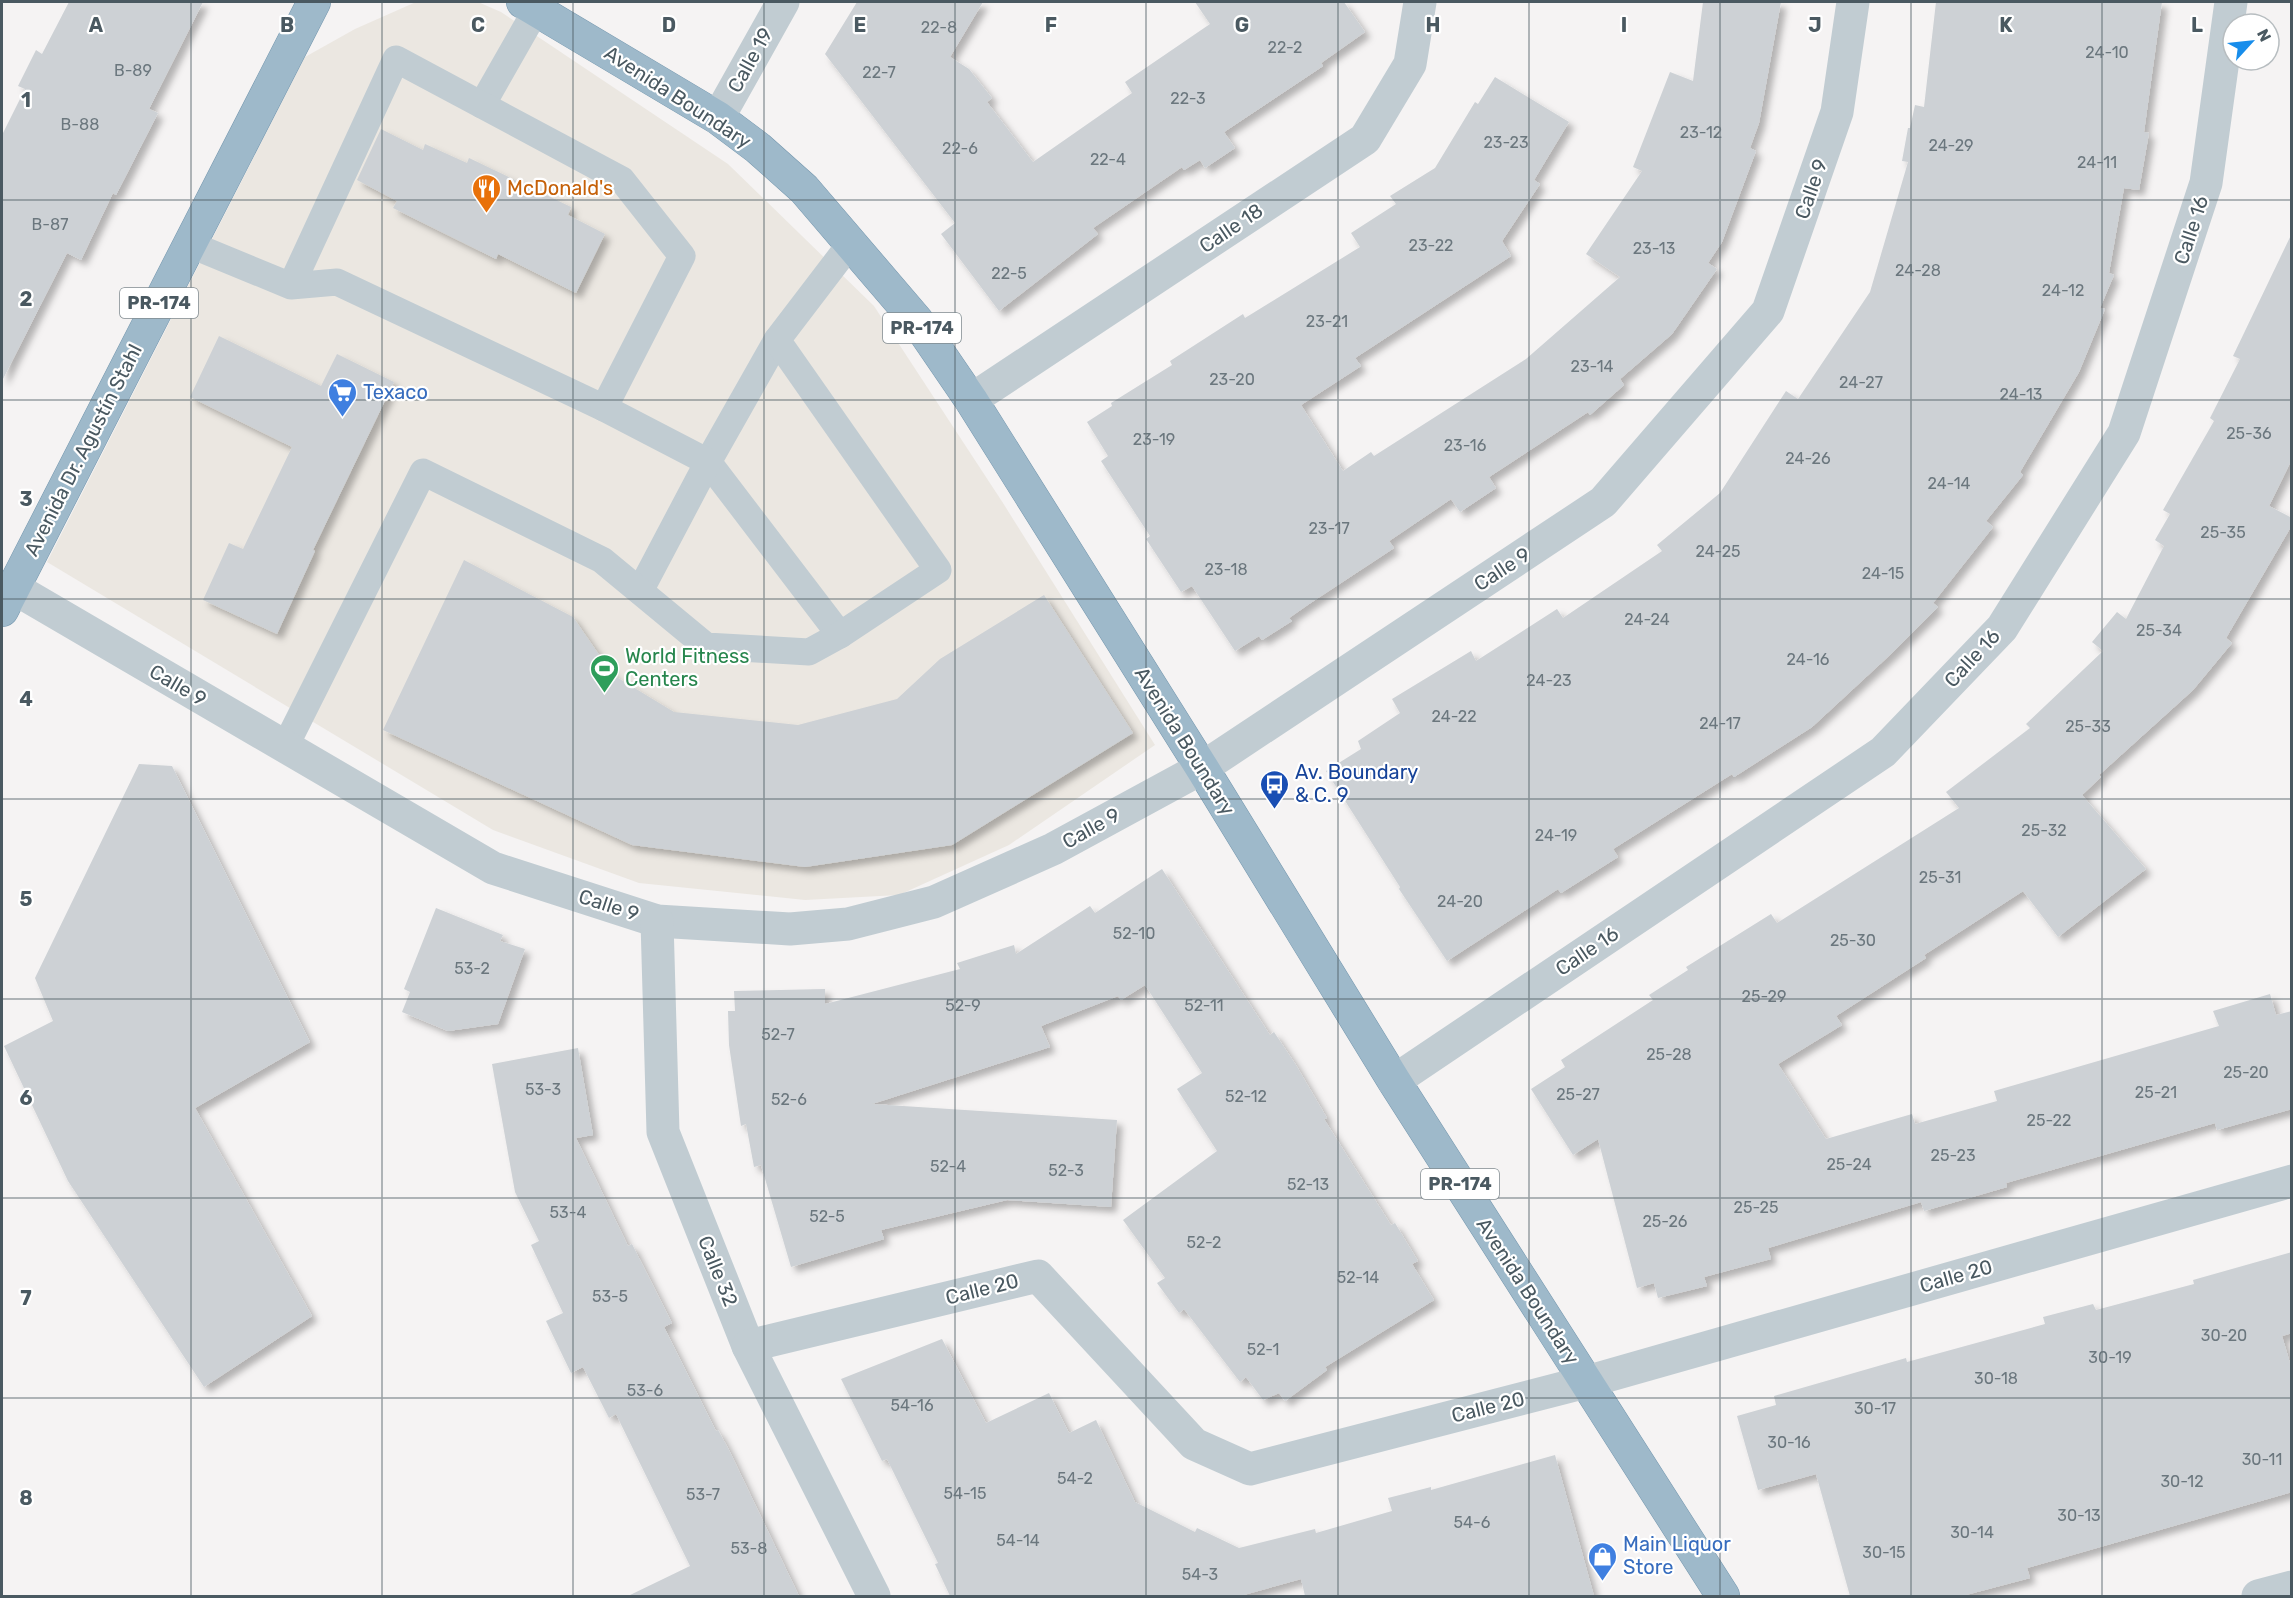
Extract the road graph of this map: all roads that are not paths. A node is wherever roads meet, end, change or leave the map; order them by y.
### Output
1 (339, 2) edge
2 (783, 2) edge
3 (1420, 2) edge
4 (1853, 2) edge
5 (2232, 2) edge
6 (530, 6) edge
7 (310, 10) edge
8 (482, 105) junction
9 (718, 117) junction
10 (851, 243) junction
11 (189, 244) junction
12 (291, 286) junction
13 (777, 340) junction
14 (971, 400) junction
15 (604, 408) junction
16 (708, 462) junction
17 (640, 591) junction
18 (7, 599) edge
19 (840, 635) junction
20 (285, 747) junction
21 (1202, 768) junction
22 (657, 921) junction
23 (1394, 1081) junction
24 (2292, 1181) edge
25 (748, 1346) junction
26 (1586, 1382) junction
27 (2292, 1587) edge
28 (874, 1596) edge
29 (1723, 1596) edge
30 (2258, 1596) edge

1 - 7 highway, PR-174
2 - 9 street, Calle 19
3 - 14 street, Calle 18
4 - 21 street, Calle 9
5 - 23 street, Calle 16
6 - 8 lane
6 - 9 highway, Avenida Boundary / PR-174
7 - 11 highway, Avenida Dr. Agustín Stahl / PR-174
8 - 12 lane
8 - 15 lane
9 - 10 highway, Avenida Boundary / PR-174
10 - 13 lane
10 - 14 highway, Avenida Boundary / PR-174
11 - 12 lane
11 - 18 highway, Avenida Dr. Agustín Stahl / PR-174
12 - 15 lane
13 - 16 lane
13 - 19 lane
14 - 21 highway, Avenida Boundary / PR-174
15 - 16 lane
16 - 17 lane
16 - 19 lane
17 - 19 lane
17 - 20 lane
18 - 20 street, Calle 9
20 - 22 street, Calle 9
21 - 22 street, Calle 9
21 - 23 highway, Avenida Boundary / PR-174
22 - 25 street, Calle 32
23 - 26 highway, Avenida Boundary / PR-174
24 - 26 street, Calle 20
25 - 26 street, Calle 20
25 - 28 street, Calle 32
26 - 29 highway, Avenida Boundary / PR-174
27 - 30 street

